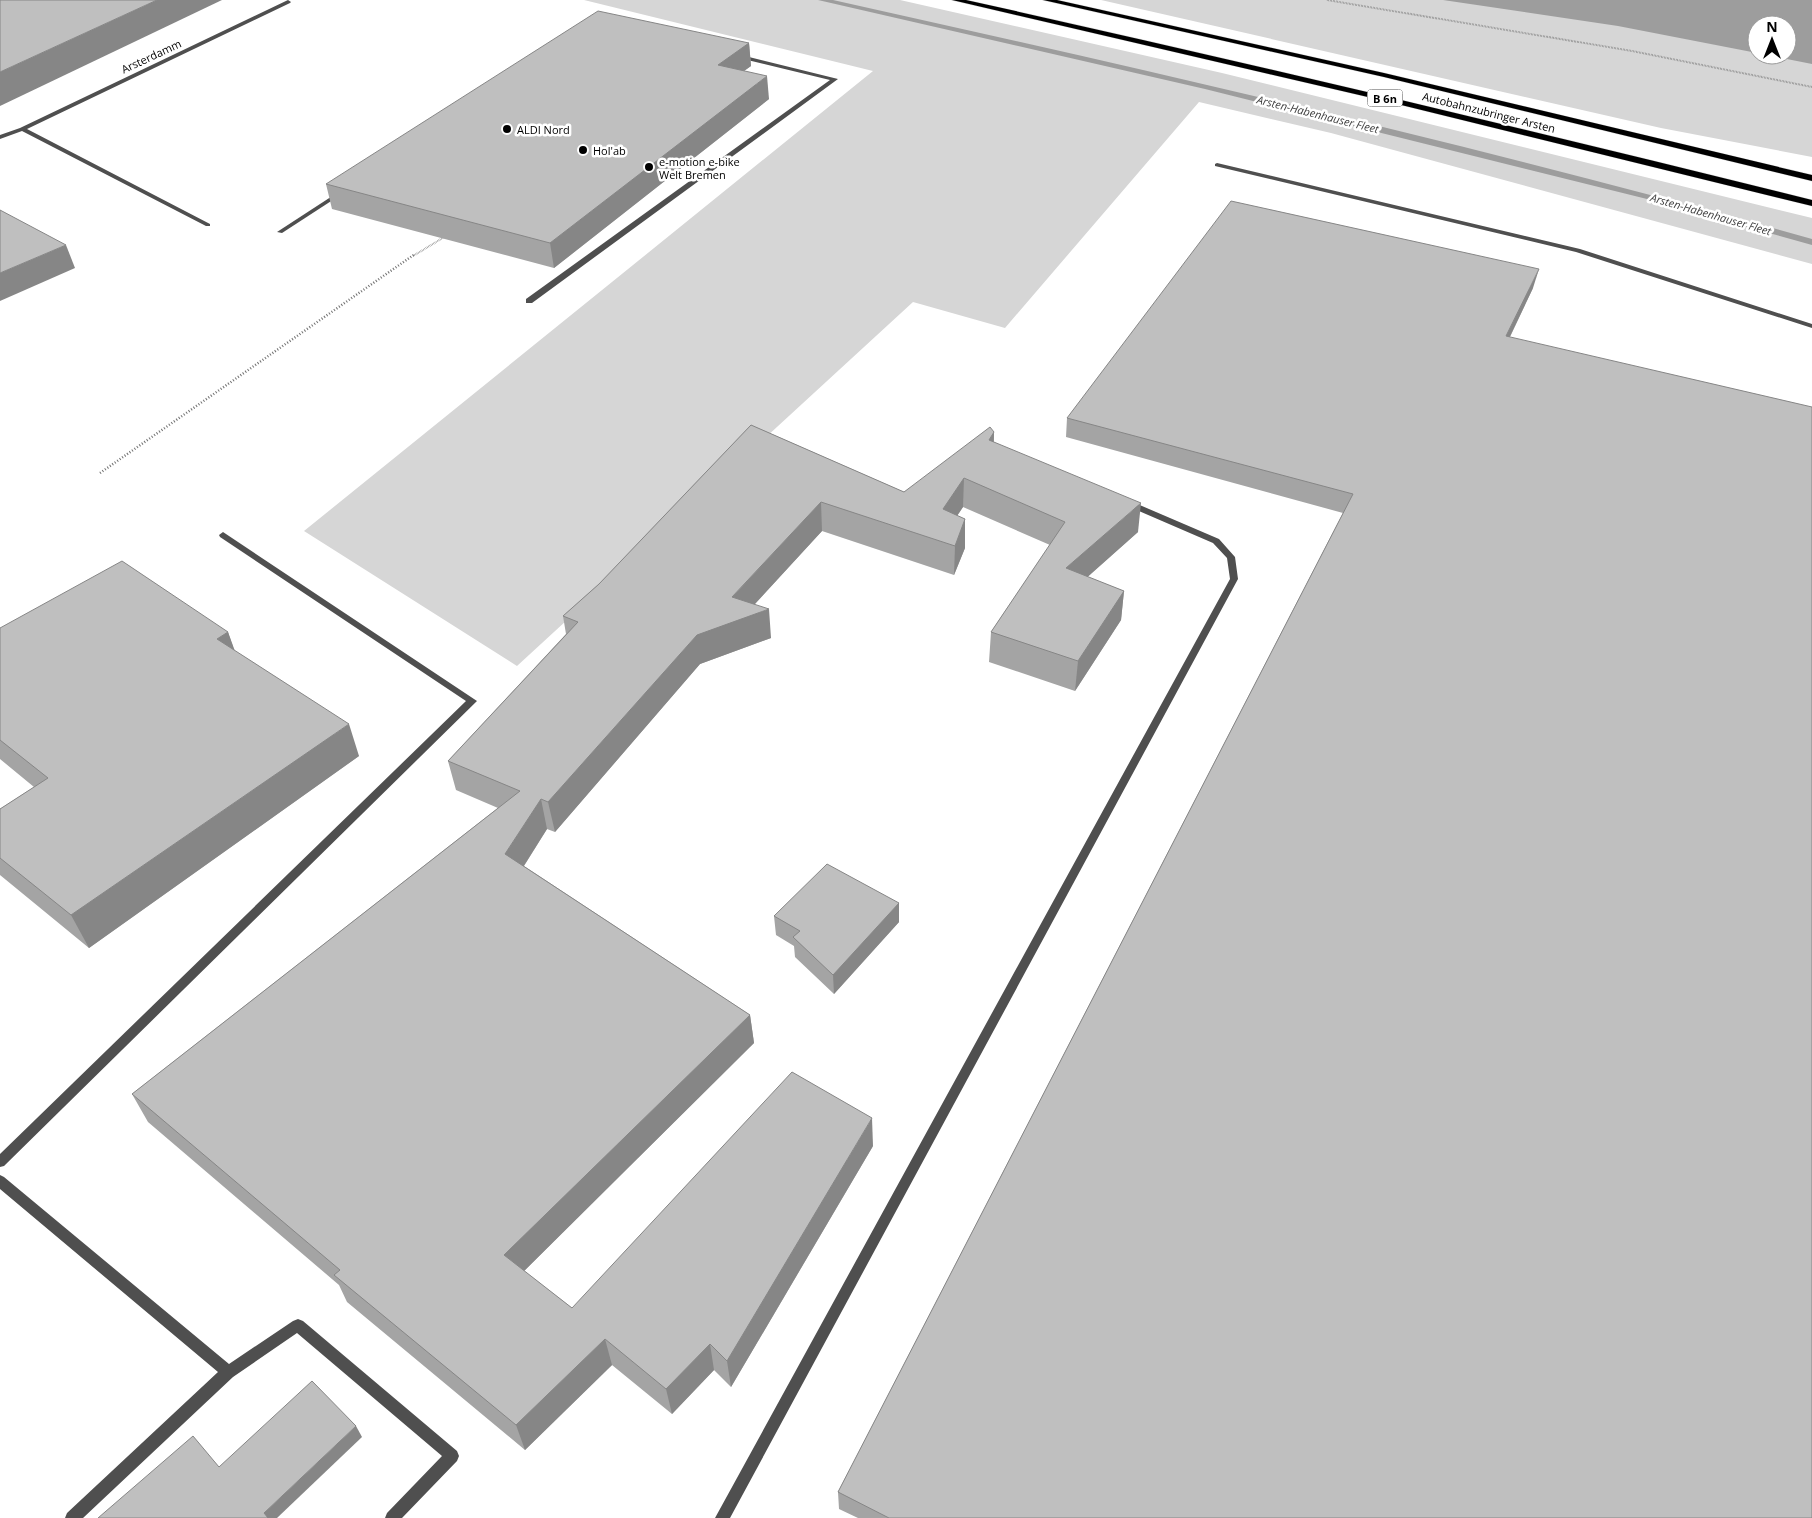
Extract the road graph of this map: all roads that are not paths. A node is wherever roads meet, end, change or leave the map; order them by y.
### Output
1 (956, 0) edge
2 (1047, 0) edge
3 (288, 2) dead end
4 (729, 54) edge
5 (22, 129) junction
6 (0, 137) edge
7 (1217, 165) dead end
8 (1812, 178) edge
9 (346, 189) edge
10 (1812, 203) edge
11 (208, 225) dead end
12 (280, 232) dead end
13 (529, 301) dead end
14 (1812, 326) edge
15 (1118, 499) edge
16 (223, 535) dead end
17 (0, 1162) edge
18 (0, 1181) edge
19 (228, 1372) junction
20 (72, 1518) edge
21 (392, 1518) edge
22 (722, 1518) edge

1 - 10 highway, Autobahnzubringer Arsten / B 6n
2 - 8 highway, Autobahnzubringer Arsten / B 6n
3 - 5 lane, Arsterdamm
4 - 13 lane
5 - 6 lane, Arsterdamm
5 - 11 lane
7 - 14 lane
9 - 12 lane
15 - 22 lane
16 - 17 lane
18 - 19 lane
19 - 20 lane
19 - 21 lane

